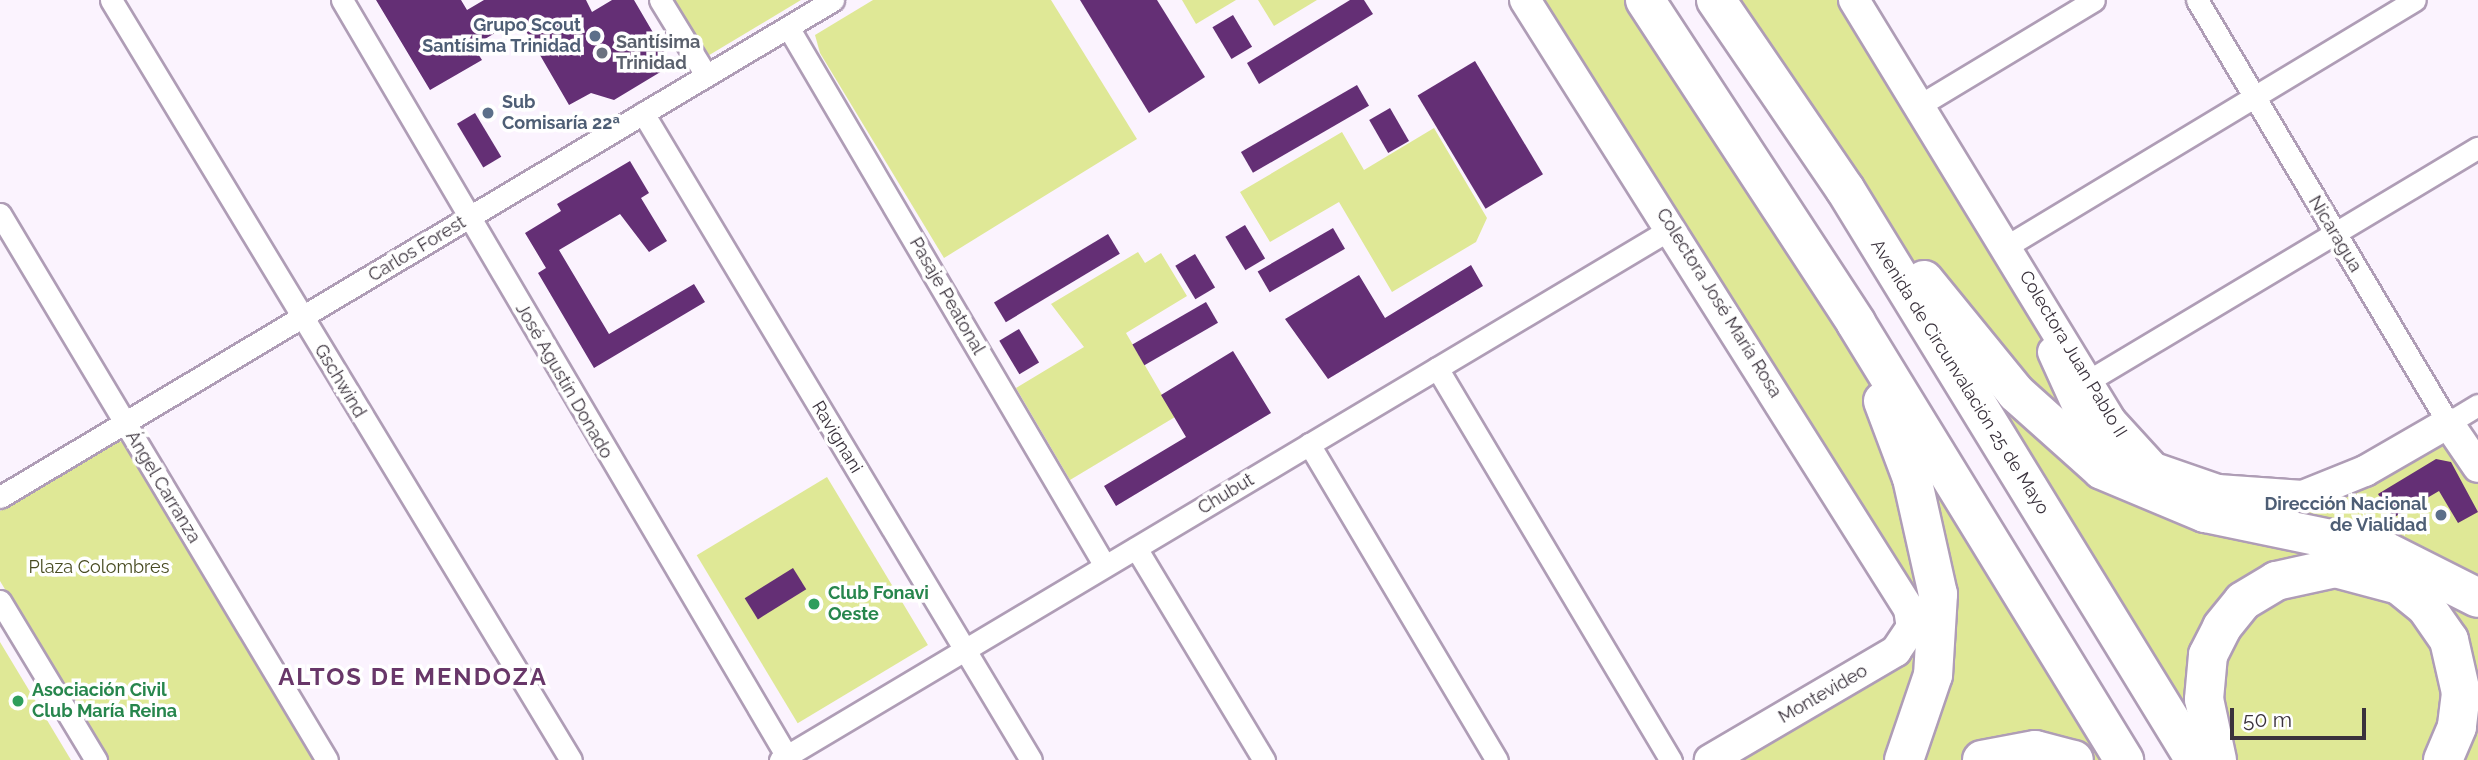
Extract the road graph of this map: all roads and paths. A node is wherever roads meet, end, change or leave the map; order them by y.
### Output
1 (111, 0) edge
2 (342, 0) edge
3 (660, 0) edge
4 (833, 0) edge
5 (1525, 0) edge
6 (1645, 0) edge
7 (1716, 0) edge
8 (1854, 0) edge
9 (2094, 0) edge
10 (2197, 0) edge
11 (2415, 0) edge
12 (788, 27) junction
13 (706, 75) junction
14 (2254, 97) junction
15 (1920, 104) junction
16 (643, 113) junction
17 (2478, 148) edge
18 (1844, 189) junction
19 (0, 214) edge
20 (470, 217) junction
21 (1672, 228) junction
22 (2335, 233) junction
23 (2015, 259) junction
24 (302, 318) junction
25 (1856, 323) junction
26 (1437, 368) junction
27 (2088, 381) junction
28 (2478, 405) edge
29 (2448, 423) junction
30 (125, 424) junction
31 (1309, 444) junction
32 (2478, 467) edge
33 (0, 497) edge
34 (2166, 502) junction
35 (1136, 548) junction
36 (1105, 566) junction
37 (2478, 598) edge
38 (0, 601) edge
39 (1909, 609) joint
40 (965, 650) junction
41 (785, 759) edge
42 (96, 760) edge
43 (327, 760) edge
44 (571, 760) edge
45 (1031, 760) edge
46 (1264, 760) edge
47 (1497, 760) edge
48 (1671, 760) edge
49 (1710, 760) edge
50 (1905, 760) edge
51 (1982, 760) edge
52 (2074, 760) edge
53 (2124, 760) edge
54 (2195, 760) edge
55 (2217, 760) edge
56 (2443, 760) edge

1 - 24 street, Gschwind
2 - 20 street, José Agustín Donado
3 - 13 street
4 - 12 street, Carlos Forest
5 - 21 main road, Colectora José María Rosa
6 - 25 highway
7 - 18 highway, Avenida de Circunvalación 25 de Mayo
8 - 15 main road, Colectora Juan Pablo II
9 - 15 street
10 - 14 street, Nicaragua
11 - 14 street
12 - 13 street, Carlos Forest
12 - 36 street, Pasaje Peatonal
13 - 16 street, Carlos Forest
14 - 22 street, Nicaragua
14 - 23 street
15 - 23 main road, Colectora Juan Pablo II
16 - 20 street, Carlos Forest
16 - 40 street, Ravignani
17 - 22 street
18 - 34 highway
18 - 54 highway, Avenida de Circunvalación 25 de Mayo
19 - 30 street, Ángel Carranza
20 - 24 street, Carlos Forest
20 - 41 street, José Agustín Donado
21 - 26 street, Chubut
21 - 39 main road, Colectora José María Rosa
22 - 27 street
22 - 29 street, Nicaragua
23 - 27 main road, Colectora Juan Pablo II
23 - 34 main road
24 - 30 street, Carlos Forest
24 - 44 street, Gschwind
25 - 50 highway
25 - 53 highway
26 - 31 street, Chubut
26 - 48 street
27 - 29 main road, Colectora Juan Pablo II
28 - 29 street
29 - 32 main road, Nicaragua
30 - 33 street, Carlos Forest
30 - 43 street, Ángel Carranza
31 - 35 street, Chubut
31 - 47 street
34 - 37 highway
35 - 36 street, Chubut
35 - 46 street
36 - 40 street, Chubut
38 - 42 street
39 - 49 main road, Montevideo
40 - 41 street, Chubut
40 - 45 street, Ravignani
51 - 52 highway
55 - 56 highway

